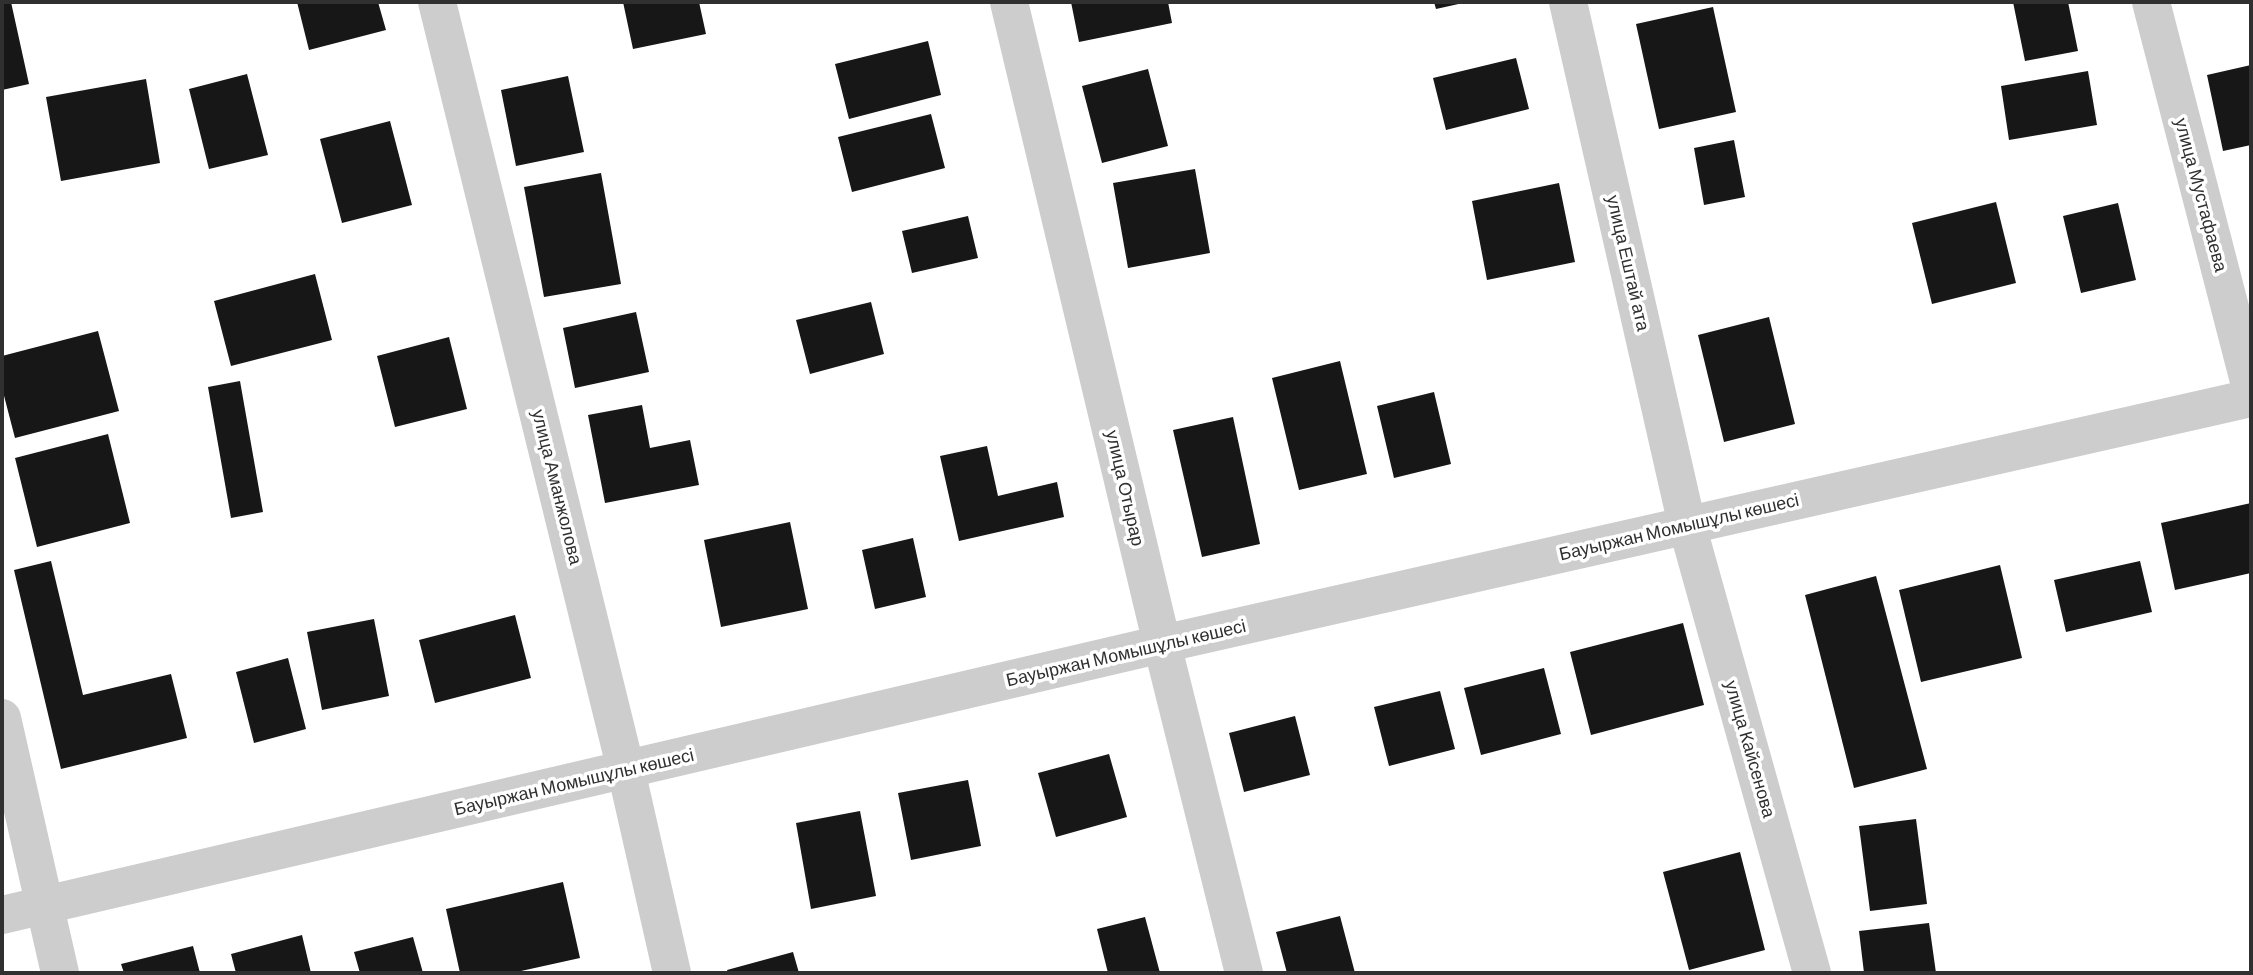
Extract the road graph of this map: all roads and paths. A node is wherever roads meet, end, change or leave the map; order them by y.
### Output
1 (437, 2) edge
2 (1009, 2) edge
3 (1568, 2) edge
4 (2151, 2) edge
5 (2251, 389) edge
6 (2251, 398) edge
7 (1687, 525) junction
8 (1162, 643) junction
9 (2, 718) edge
10 (626, 770) junction
11 (44, 904) junction
12 (2, 915) edge
13 (60, 973) edge
14 (672, 973) edge
15 (1244, 973) edge
16 (1812, 973) edge

1 - 10 street, улица Аманжолова
2 - 8 street, улица Отырар
3 - 7 street, улица Ештай ата
4 - 5 street, улица Мустафаева
6 - 7 street, Бауыржан Момышұлы көшесі
7 - 8 street, Бауыржан Момышұлы көшесі
7 - 16 street, улица Кайсенова
8 - 10 street, Бауыржан Момышұлы көшесі
8 - 15 street, улица Отырар
9 - 11 street
10 - 11 street, Бауыржан Момышұлы көшесі
10 - 14 street, улица Аманжолова
11 - 12 street, Бауыржан Момышұлы көшесі
11 - 13 street

